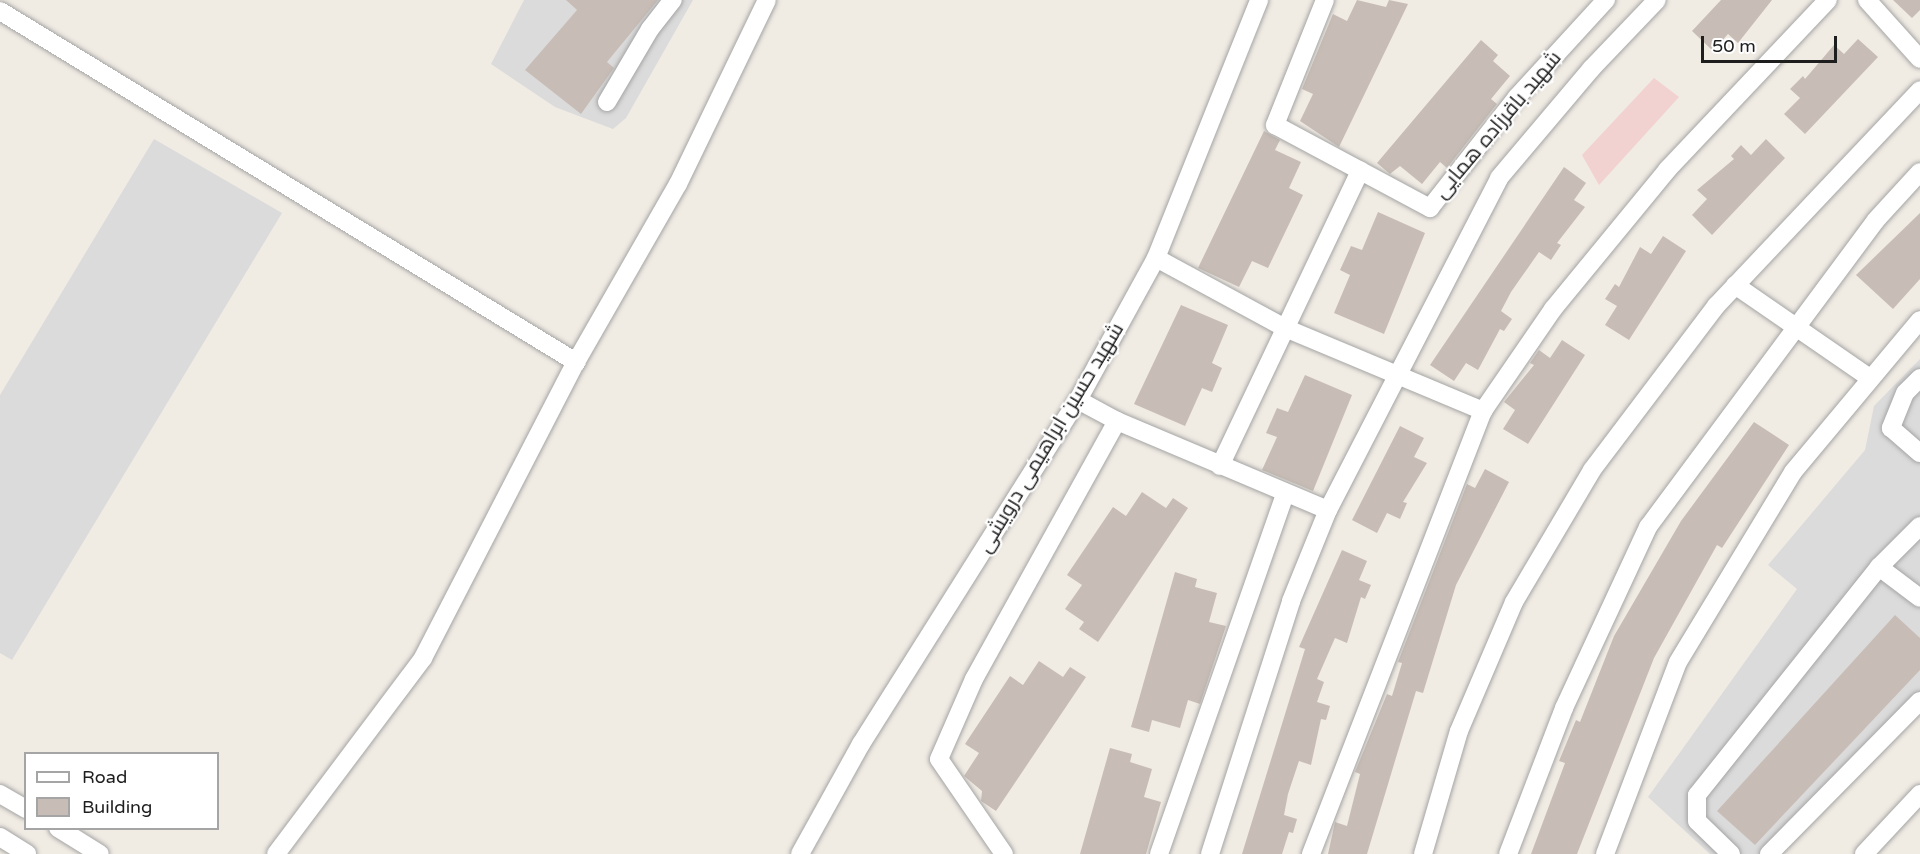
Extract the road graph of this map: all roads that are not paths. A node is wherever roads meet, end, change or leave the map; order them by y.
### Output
1 (673, 0) edge
2 (767, 0) edge
3 (1260, 0) edge
4 (1325, 0) edge
5 (1606, 0) edge
6 (1657, 0) edge
7 (1828, 0) edge
8 (1867, 0) edge
9 (0, 11) edge
10 (1920, 59) edge
11 (1920, 90) edge
12 (607, 102) dead end
13 (1360, 171) junction
14 (1920, 172) edge
15 (1156, 258) junction
16 (1735, 285) junction
17 (1920, 320) edge
18 (1285, 327) junction
19 (1798, 328) junction
20 (576, 362) junction
21 (1396, 376) junction
22 (1870, 378) junction
23 (1920, 378) edge
24 (1078, 400) junction
25 (1483, 411) junction
26 (1117, 421) junction
27 (1920, 453) edge
28 (1220, 466) junction
29 (1285, 495) junction
30 (1328, 510) junction
31 (1920, 526) edge
32 (1879, 567) junction
33 (1920, 598) edge
34 (1920, 701) edge
35 (0, 794) edge
36 (1920, 794) edge
37 (24, 808) edge
38 (61, 830) edge
39 (0, 837) edge
40 (27, 854) edge
41 (100, 854) edge
42 (276, 854) edge
43 (800, 854) edge
44 (1004, 854) edge
45 (1159, 854) edge
46 (1210, 854) edge
47 (1311, 854) edge
48 (1423, 854) edge
49 (1508, 854) edge
50 (1605, 854) edge
51 (1731, 854) edge
52 (1769, 854) edge
53 (1864, 854) edge

1 - 12 street
2 - 20 street
3 - 15 street, شهید حسین ابراهیمی درویشی
4 - 13 street, شهید باقرزاده همایی
5 - 13 street, شهید باقرزاده همایی
6 - 21 street
7 - 25 street
8 - 10 street
9 - 20 street
11 - 16 street
13 - 18 street
14 - 19 street
15 - 18 street
15 - 24 street, شهید حسین ابراهیمی درویشی
16 - 19 street
16 - 48 street
17 - 22 street
18 - 21 street
18 - 28 street
19 - 22 street
19 - 49 street
20 - 42 street
21 - 25 street
21 - 30 street
22 - 50 street
23 - 27 street
24 - 26 street
24 - 43 street, شهید حسین ابراهیمی درویشی
25 - 47 street
26 - 28 street
26 - 44 street
28 - 29 street
29 - 30 street
29 - 45 street
30 - 46 street
31 - 32 street
32 - 33 street
32 - 51 street
34 - 52 street
35 - 37 street
36 - 53 street
38 - 41 street
39 - 40 street

